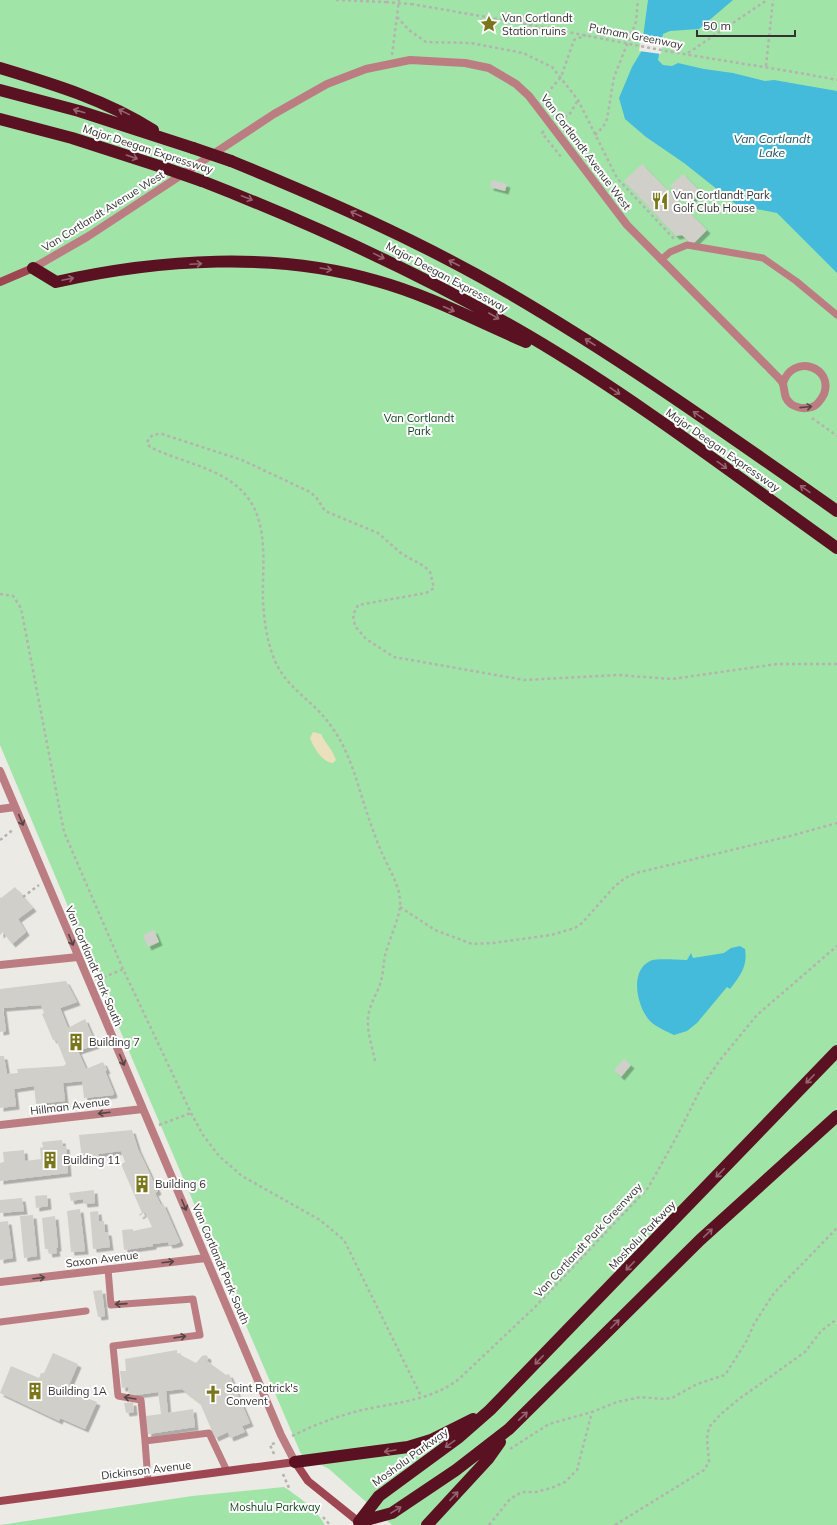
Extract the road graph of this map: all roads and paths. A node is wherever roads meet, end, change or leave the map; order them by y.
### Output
1 (336, 0) edge
2 (399, 0) edge
3 (638, 0) edge
4 (767, 0) edge
5 (773, 0) edge
6 (397, 17) junction
7 (586, 34) junction
8 (628, 43) junction
9 (392, 53) dead end
10 (687, 54) junction
11 (766, 66) junction
12 (0, 68) edge
13 (561, 77) junction
14 (837, 80) edge
15 (0, 90) edge
16 (578, 100) junction
17 (538, 105) junction
18 (569, 115) dead end
19 (0, 119) edge
20 (595, 135) junction
21 (170, 140) junction
22 (687, 245) junction
23 (661, 260) junction
24 (33, 268) junction
25 (0, 282) edge
26 (837, 315) edge
27 (571, 362) junction
28 (783, 383) junction
29 (837, 511) edge
30 (837, 548) edge
31 (0, 594) edge
32 (837, 664) edge
33 (0, 772) edge
34 (15, 807) junction
35 (0, 809) edge
36 (21, 822) junction
37 (837, 823) edge
38 (0, 840) edge
39 (45, 879) junction
40 (23, 897) dead end
41 (400, 907) junction
42 (837, 946) edge
43 (78, 957) junction
44 (0, 965) edge
45 (123, 969) junction
46 (90, 984) junction
47 (837, 1051) edge
48 (374, 1061) dead end
49 (143, 1109) junction
50 (191, 1113) junction
51 (837, 1116) edge
52 (0, 1125) edge
53 (151, 1128) junction
54 (837, 1228) edge
55 (206, 1258) junction
56 (108, 1270) junction
57 (0, 1282) edge
58 (86, 1311) dead end
59 (837, 1319) edge
60 (0, 1322) edge
61 (421, 1396) junction
62 (490, 1410) junction
63 (592, 1412) junction
64 (509, 1429) junction
65 (293, 1436) dead end
66 (145, 1441) junction
67 (506, 1452) dead end
68 (295, 1462) junction
69 (227, 1471) junction
70 (148, 1481) junction
71 (0, 1501) edge
72 (323, 1517) dead end
73 (360, 1522) junction
74 (330, 1525) edge
75 (427, 1525) edge
76 (489, 1525) edge
77 (615, 1525) edge

1 - 7 path, Putnam Greenway, bridge
2 - 6 path
3 - 8 path
4 - 10 path
5 - 11 path
6 - 9 path
6 - 13 path
7 - 8 path, Putnam Greenway
7 - 13 path
8 - 10 path, Putnam Greenway
8 - 20 path
10 - 11 path, Putnam Greenway
11 - 14 path, Putnam Greenway
21 -> 12 highway
13 - 16 path
13 - 17 path
21 -> 15 highway, Major Deegan Expressway
16 - 18 path
16 - 20 path
17 - 23 street, Van Cortlandt Avenue West
17 - 24 street, Van Cortlandt Avenue West
19 -> 27 highway, Major Deegan Expressway, bridge
20 - 22 path
29 -> 21 highway, Major Deegan Expressway, bridge
22 - 23 lane
22 - 26 lane
23 - 28 street, Van Cortlandt Avenue West
24 - 25 main road
24 -> 27 highway
27 -> 30 highway, Major Deegan Expressway
28 -> 28 street, Van Cortlandt Avenue West
31 - 45 path
32 - 41 path
33 - 34 street, Van Cortlandt Park South
34 - 35 street
34 -> 36 street, Van Cortlandt Park South
36 - 38 path
36 - 39 street, Van Cortlandt Park South
37 - 41 path
39 - 40 path
39 -> 43 street, Van Cortlandt Park South
41 - 48 path
42 - 61 path, Van Cortlandt Park Greenway
43 - 44 street
43 - 46 street, Van Cortlandt Park South
45 - 46 path
45 - 50 path
46 -> 49 street, Van Cortlandt Park South
47 -> 62 highway, Mosholu Parkway
49 -> 52 street, Hillman Avenue
49 - 53 street, Van Cortlandt Park South
50 - 53 path
50 - 61 path
64 -> 51 highway
53 -> 55 street, Van Cortlandt Park South
54 - 63 path
56 -> 55 street, Saxon Avenue
55 - 68 street, Van Cortlandt Park South
57 -> 56 street, Saxon Avenue
66 -> 56 lane
58 - 60 lane
59 - 77 path
61 - 65 path, Van Cortlandt Park Greenway
62 -> 68 highway
62 -> 73 highway, Mosholu Parkway
63 - 67 path
63 - 76 path
73 -> 64 highway
75 -> 64 highway
66 - 69 lane
66 - 70 lane
68 - 69 main road, Dickinson Avenue
68 - 73 main road, Van Cortlandt Park South
69 - 70 main road, Dickinson Avenue
70 - 71 main road, Dickinson Avenue
72 - 74 path

